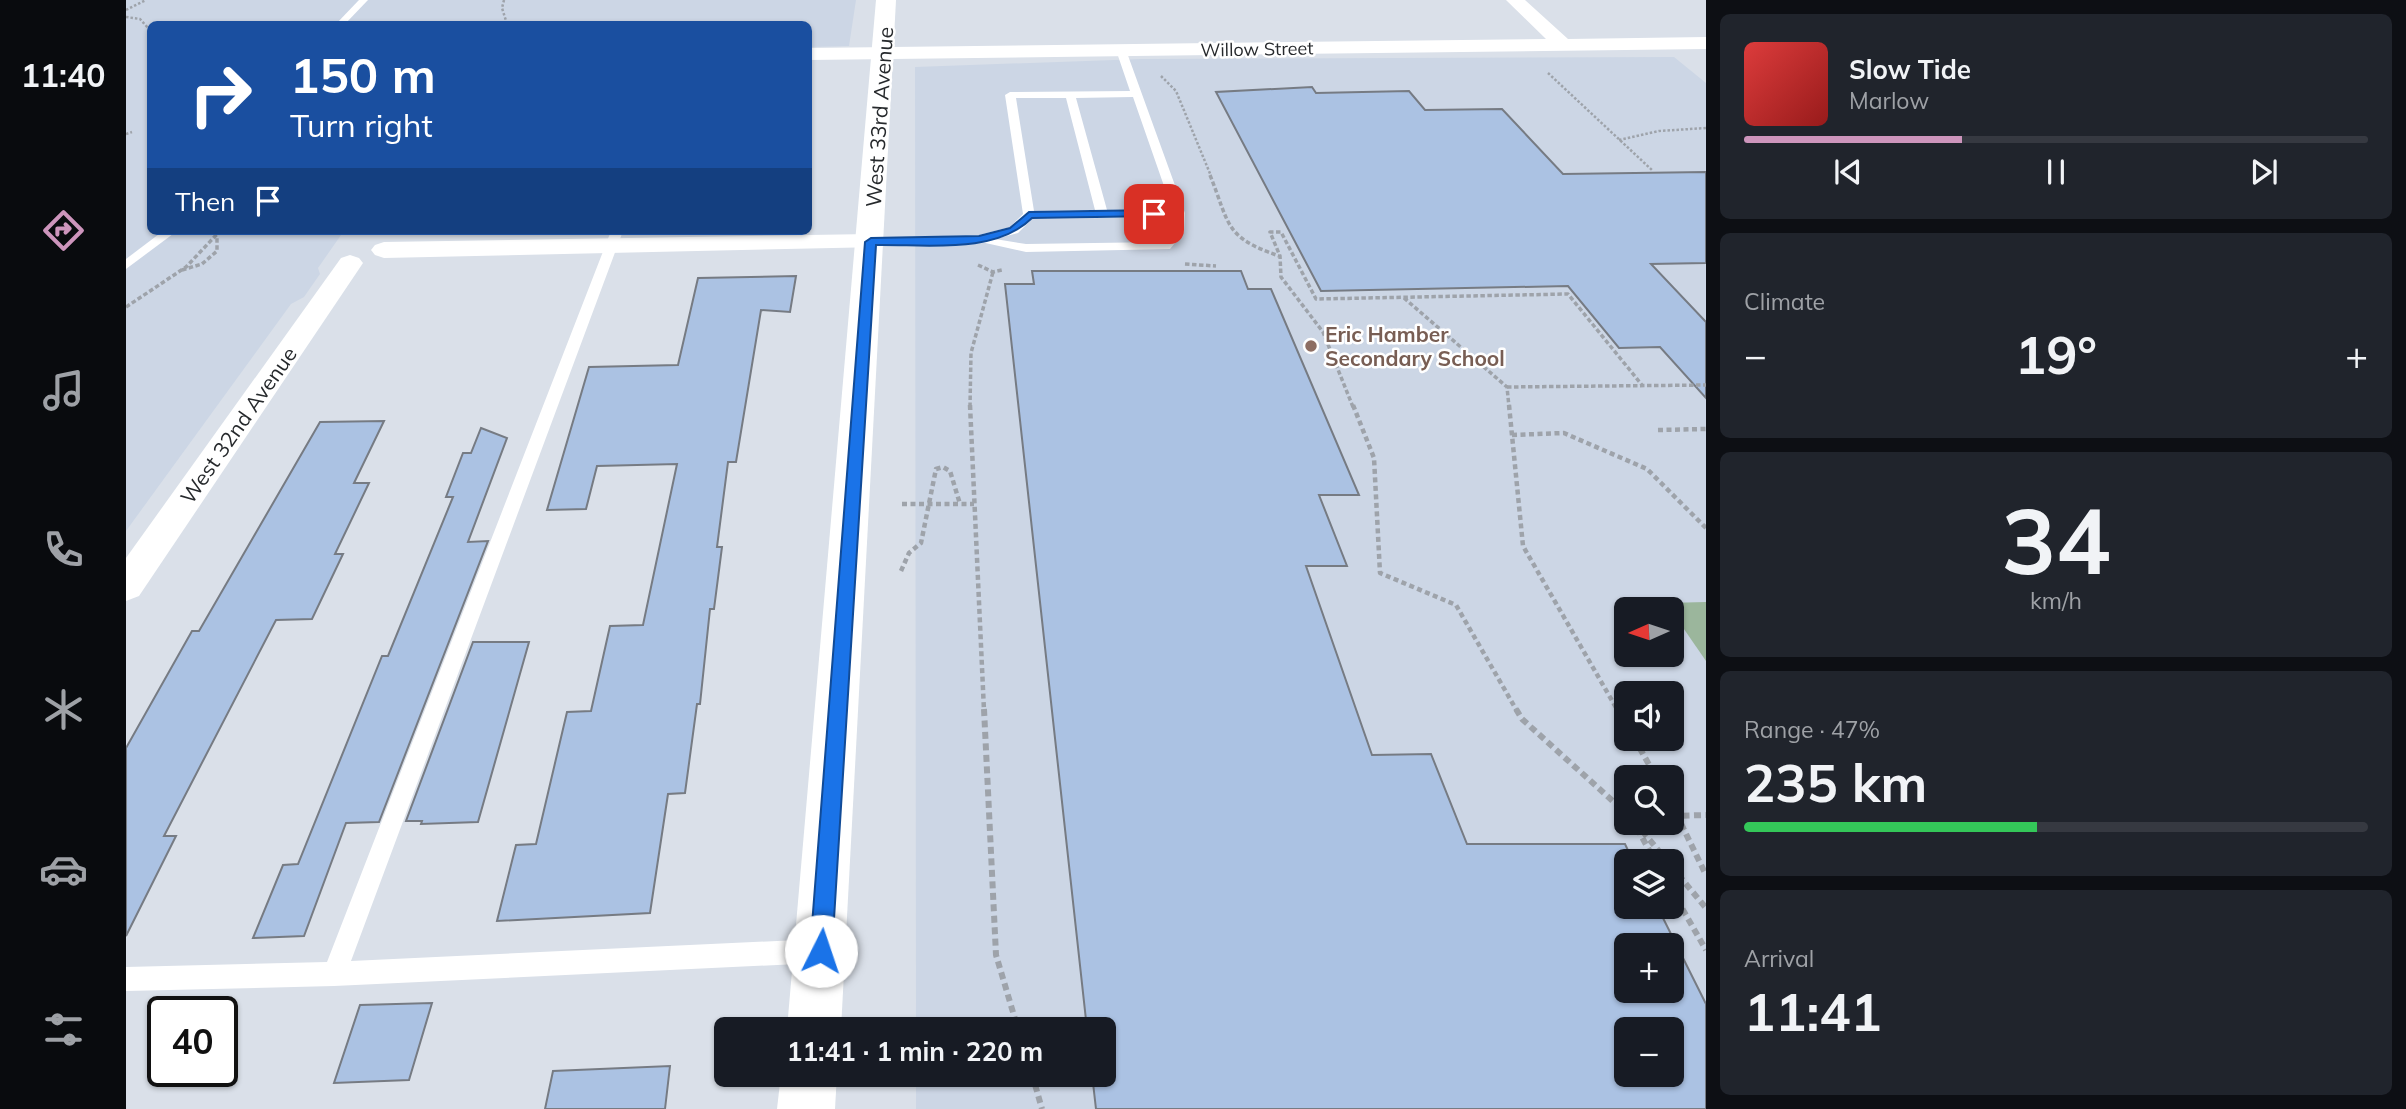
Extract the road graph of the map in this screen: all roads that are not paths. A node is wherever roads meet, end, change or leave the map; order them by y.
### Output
1 (364, 0) edge
2 (886, 0) edge
3 (1515, 0) edge
4 (343, 21) edge
5 (1706, 43) edge
6 (1563, 45) junction
7 (1121, 50) junction
8 (812, 54) edge
9 (883, 54) junction
10 (1070, 94) junction
11 (1137, 94) junction
12 (1179, 213) junction
13 (1102, 214) junction
14 (1029, 215) junction
15 (166, 235) edge
16 (615, 237) edge
17 (979, 240) junction
18 (871, 242) junction
19 (365, 243) edge
20 (126, 265) edge
21 (126, 586) edge
22 (821, 951) junction
23 (334, 974) junction
24 (126, 979) edge
25 (815, 1017) edge
26 (808, 1087) edge
27 (806, 1109) edge

1 - 4 lane
2 - 9 street, West 33rd Avenue
3 - 6 street
5 - 6 street, Willow Street
6 - 7 street, Willow Street
7 - 9 street, Willow Street
7 - 11 lane
8 - 9 street, Willow Street
9 - 18 street, West 33rd Avenue
10 - 11 lane
10 - 13 lane
10 - 14 lane
11 - 12 lane
12 - 13 lane
12 - 17 lane
13 - 14 lane
14 - 17 lane
15 - 20 lane
16 - 18 street
16 - 19 street
16 - 23 lane
17 - 18 lane
18 - 22 street, West 33rd Avenue
19 - 21 street, West 32nd Avenue
22 - 23 lane
22 - 25 street, West 33rd Avenue
23 - 24 lane
26 - 27 street

